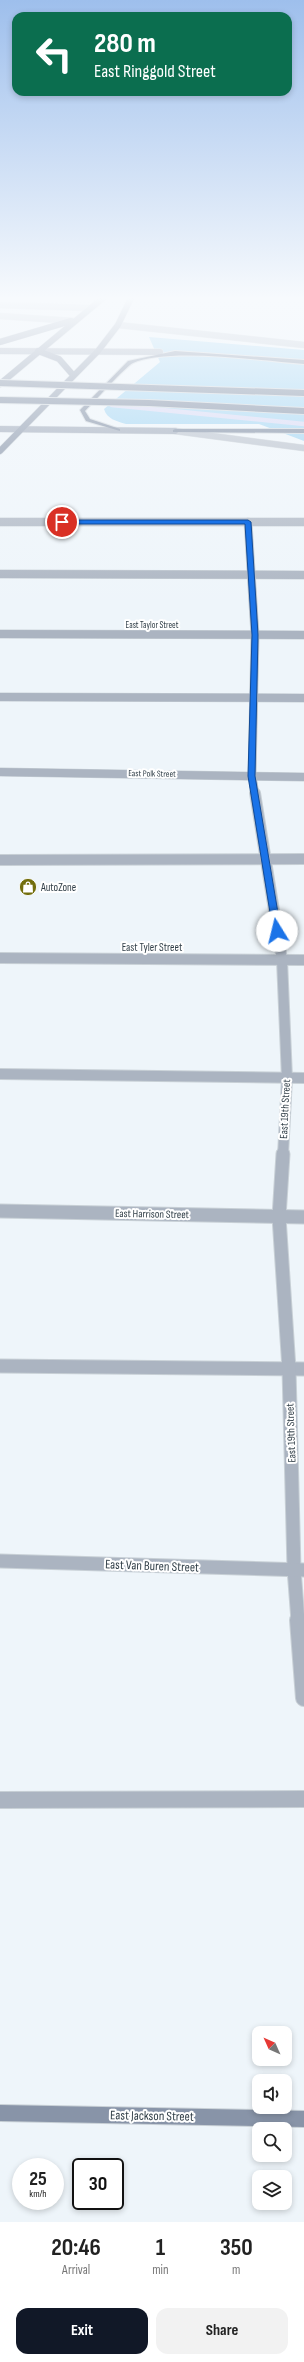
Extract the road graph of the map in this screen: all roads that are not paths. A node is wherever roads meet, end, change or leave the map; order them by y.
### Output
1 (47, 402) edge
2 (84, 402) edge
3 (91, 402) edge
4 (304, 411) edge
5 (0, 428) edge
6 (20, 429) junction
7 (118, 430) junction
8 (175, 431) junction
9 (304, 431) edge
10 (304, 448) edge
11 (0, 451) edge
12 (0, 522) edge
13 (248, 522) junction
14 (304, 522) edge
15 (0, 574) edge
16 (252, 574) junction
17 (304, 574) edge
18 (0, 634) edge
19 (255, 635) junction
20 (304, 635) edge
21 (0, 697) edge
22 (254, 697) junction
23 (304, 698) edge
24 (0, 772) edge
25 (252, 776) junction
26 (304, 777) edge
27 (265, 859) junction
28 (304, 859) edge
29 (0, 860) edge
30 (0, 958) edge
31 (282, 960) junction
32 (304, 960) edge
33 (0, 1074) edge
34 (287, 1078) junction
35 (304, 1078) edge
36 (0, 1211) edge
37 (279, 1217) junction
38 (304, 1217) edge
39 (0, 1366) edge
40 (289, 1369) junction
41 (304, 1370) edge
42 (0, 1561) edge
43 (299, 1570) edge
44 (304, 1698) edge
45 (304, 1799) edge
46 (0, 1800) edge
47 (0, 2113) edge
48 (304, 2119) edge

1 - 6 main road
2 - 4 highway, bridge
3 - 7 highway
5 - 6 main road
6 - 7 main road
6 - 11 main road
7 - 8 main road
8 - 9 highway
8 - 10 street
12 - 13 street
13 - 14 street
13 - 16 street, East 19th Street
15 - 16 street
16 - 17 street
16 - 19 street, East 19th Street
18 - 19 street, East Taylor Street
19 - 20 street, East Taylor Street
19 - 22 street, East 19th Street
21 - 22 street
22 - 23 street
22 - 25 street, East 19th Street
24 - 25 street, East Polk Street
25 - 26 street, East Polk Street
25 - 27 street, East 19th Street
27 - 28 street
27 - 29 street
27 - 31 street, East 19th Street
30 - 31 street, East Tyler Street
31 - 32 street, East Tyler Street
31 - 34 street, East 19th Street
33 - 34 street
34 - 35 street
34 - 37 street, East 19th Street
36 - 37 street, East Harrison Street
37 - 38 street, East Harrison Street
37 - 40 street, East 19th Street
39 - 40 street
40 - 41 street
40 - 43 street, East 19th Street
42 - 43 street, East Van Buren Street
43 - 44 street, East 19th Street
45 - 46 street
47 - 48 main road, East Jackson Street

